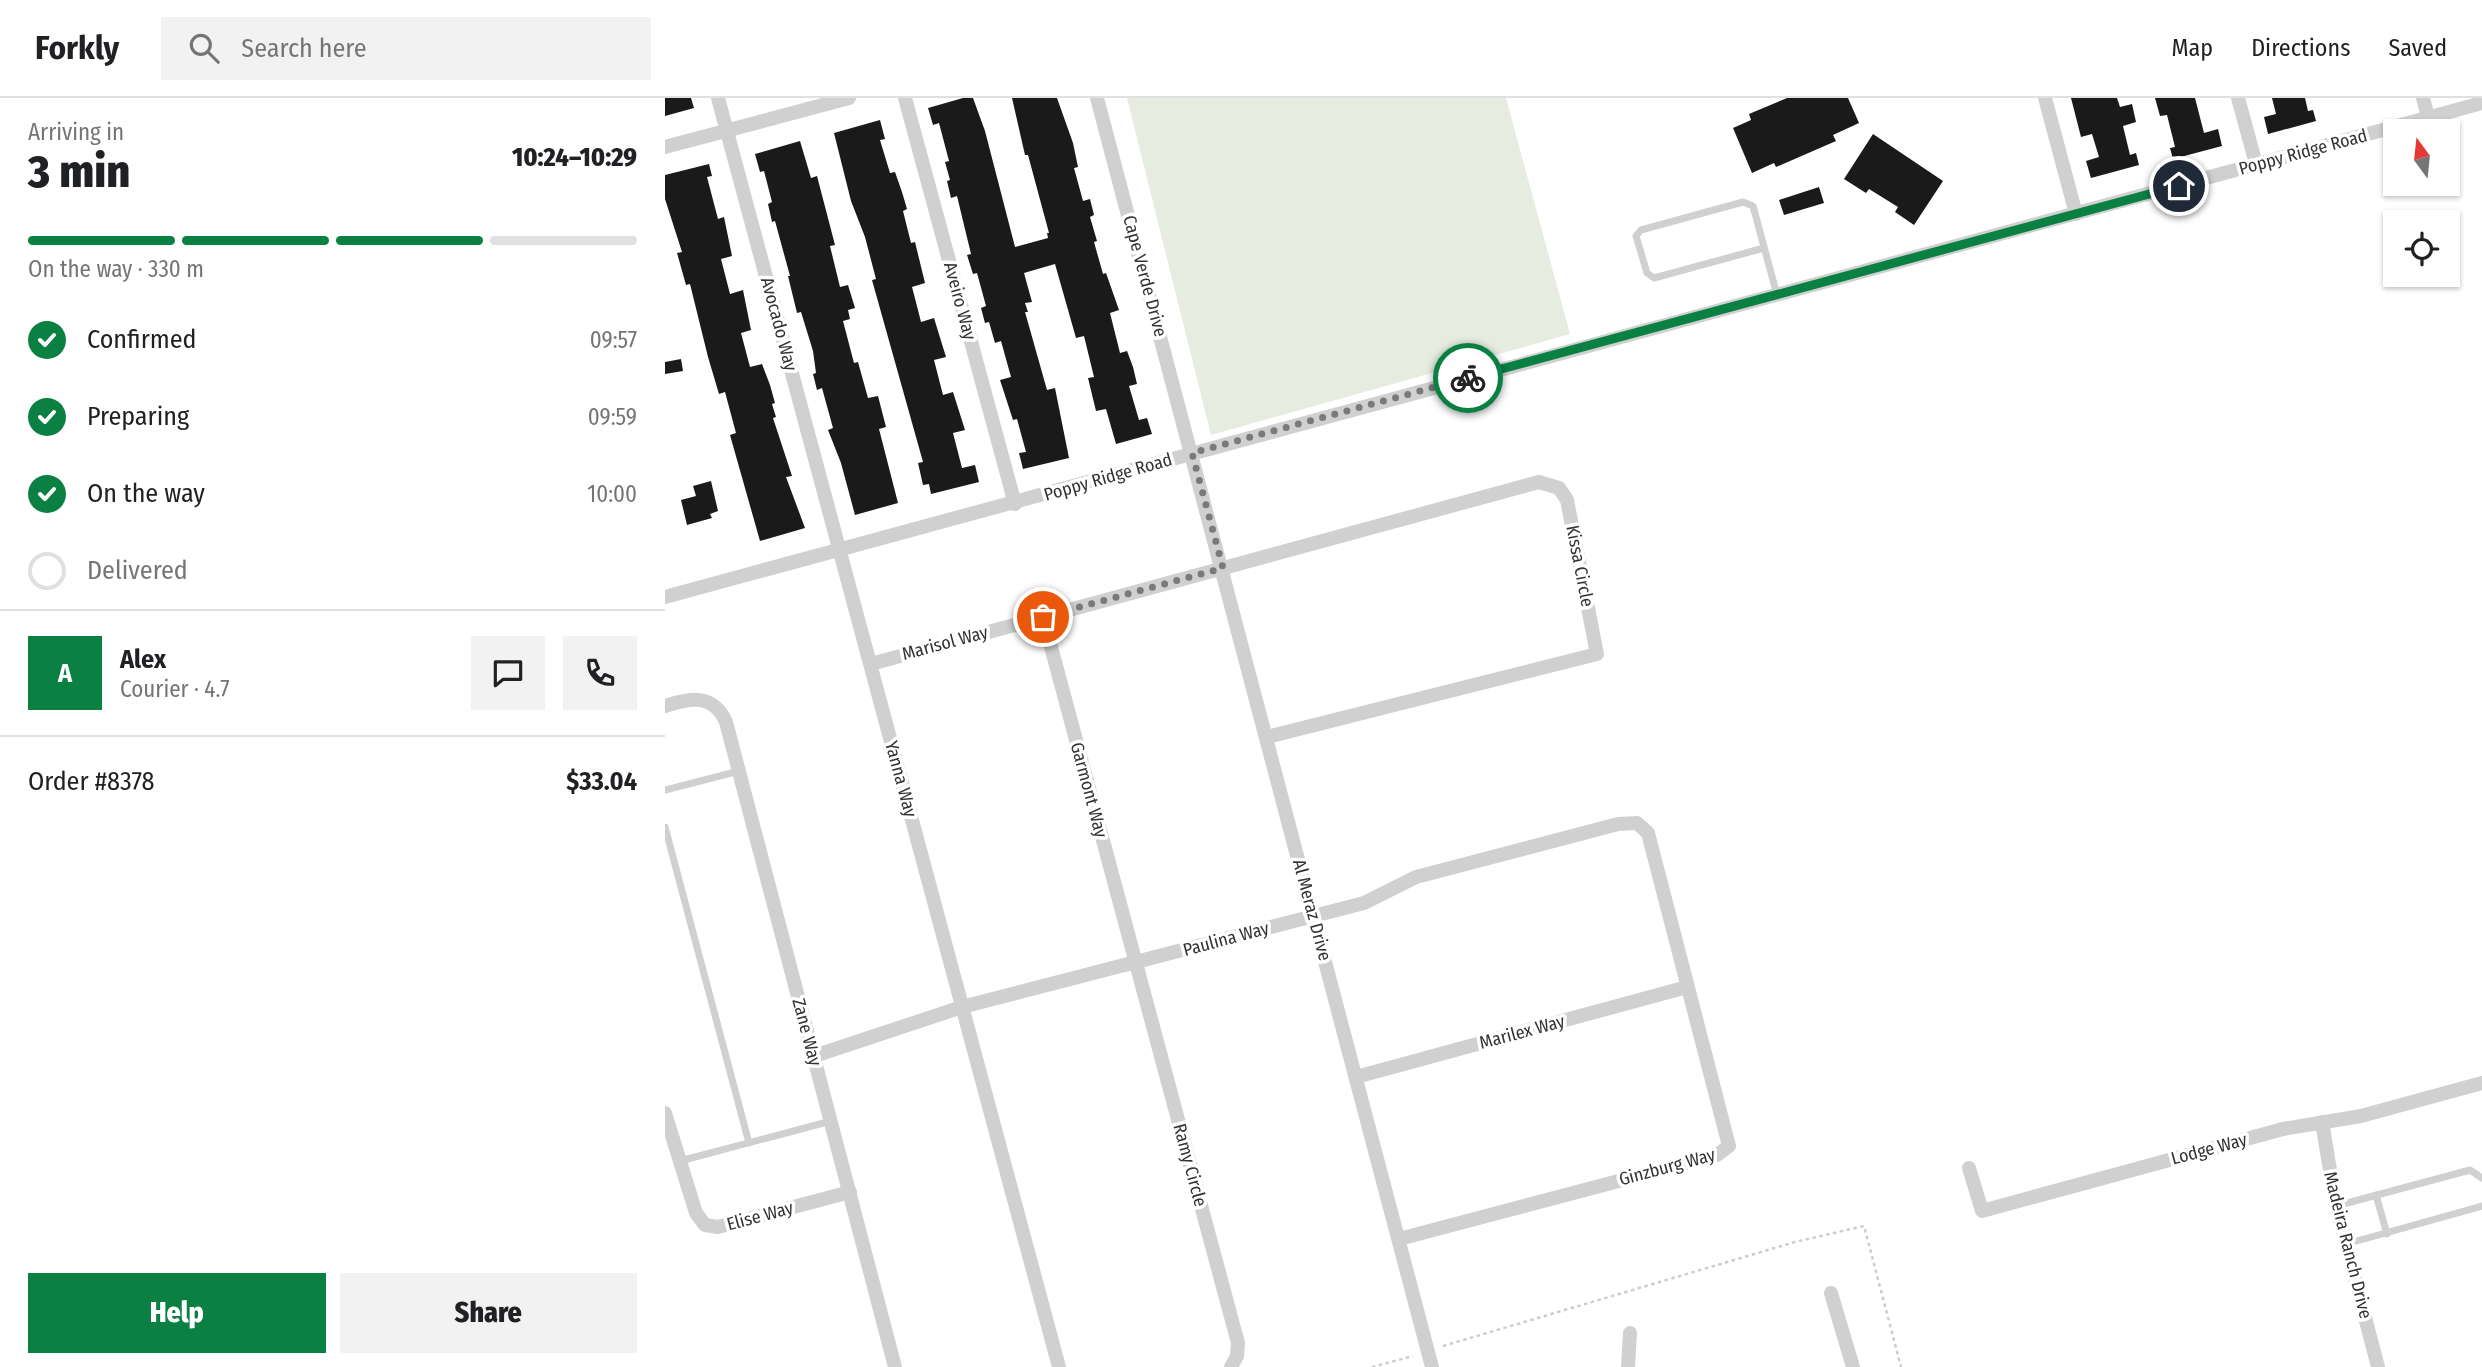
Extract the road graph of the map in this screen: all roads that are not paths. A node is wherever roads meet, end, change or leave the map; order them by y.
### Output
1 (718, 98) edge
2 (849, 98) edge
3 (905, 98) edge
4 (1097, 98) edge
5 (2045, 98) edge
6 (2238, 98) edge
7 (2423, 98) edge
8 (2482, 103) edge
9 (2428, 117) junction
10 (727, 130) junction
11 (665, 147) edge
12 (2256, 164) junction
13 (2076, 214) junction
14 (1764, 248) junction
15 (1777, 295) junction
16 (1192, 453) junction
17 (1015, 503) junction
18 (840, 551) junction
19 (1223, 568) junction
20 (665, 597) edge
21 (1043, 617) junction
22 (870, 664) junction
23 (665, 706) edge
24 (1267, 737) junction
25 (739, 771) junction
26 (665, 790) edge
27 (1637, 823) joint
28 (665, 827) edge
29 (1314, 916) junction
30 (1135, 962) junction
31 (1687, 987) junction
32 (962, 1007) junction
33 (814, 1056) junction
34 (1356, 1077) junction
35 (2482, 1083) edge
36 (666, 1121) edge
37 (831, 1121) junction
38 (2322, 1122) junction
39 (749, 1143) junction
40 (680, 1161) junction
41 (1969, 1168) dead end
42 (2482, 1178) edge
43 (849, 1192) junction
44 (2376, 1195) junction
45 (2336, 1206) junction
46 (2482, 1206) edge
47 (2386, 1234) junction
48 (1399, 1239) junction
49 (2346, 1244) junction
50 (1831, 1293) dead end
51 (1630, 1332) dead end
52 (895, 1367) edge
53 (1059, 1367) edge
54 (1231, 1367) edge
55 (1432, 1367) edge
56 (1628, 1367) edge
57 (1853, 1367) edge
58 (2378, 1367) edge

1 - 10 street, Avocado Way
2 - 10 street
3 - 17 street, Aveiro Way
4 - 16 street, Cape Verde Drive
5 - 13 street
6 - 12 street
7 - 9 street
8 - 9 street, Poppy Ridge Road
9 - 12 street, Poppy Ridge Road
10 - 11 street
10 - 18 street, Avocado Way
12 - 13 street, Poppy Ridge Road
13 - 15 street, Poppy Ridge Road
14 - 14 lane
14 - 15 lane
15 - 16 street, Poppy Ridge Road
16 - 17 street, Poppy Ridge Road
16 - 19 street, Al Meraz Drive
17 - 18 street, Poppy Ridge Road
18 - 20 street, Poppy Ridge Road
18 - 22 street, Yanna Way
19 - 21 street, Marisol Way
19 - 24 street, Al Meraz Drive
19 - 24 street, Kissa Circle
21 - 22 street, Marisol Way
21 - 30 street, Garmont Way
22 - 32 street, Yanna Way
23 - 25 street, Zane Way
24 - 29 street, Al Meraz Drive
25 - 26 lane
25 - 33 street, Zane Way
27 - 29 street, Paulina Way
27 - 31 street, Ginzburg Way
28 - 39 lane
29 - 30 street, Paulina Way
29 - 34 street, Al Meraz Drive
30 - 32 street, Paulina Way
30 - 54 street, Ramy Circle
31 - 34 street, Marilex Way
31 - 48 street, Ginzburg Way
32 - 33 street, Paulina Way
32 - 53 street
33 - 37 street, Zane Way
34 - 48 street, Al Meraz Drive
35 - 38 street, Lodge Way
36 - 40 street, Elise Way
37 - 39 lane
37 - 43 street, Zane Way
38 - 41 street, Lodge Way
38 - 45 street, Madeira Ranch Drive
39 - 40 lane
40 - 43 street, Elise Way
42 - 44 lane
43 - 52 street, Zane Way
44 - 45 lane
44 - 47 lane
45 - 49 street, Madeira Ranch Drive
46 - 47 lane
47 - 49 lane
48 - 55 street, Al Meraz Drive
49 - 58 street, Madeira Ranch Drive
50 - 57 street
51 - 56 street

